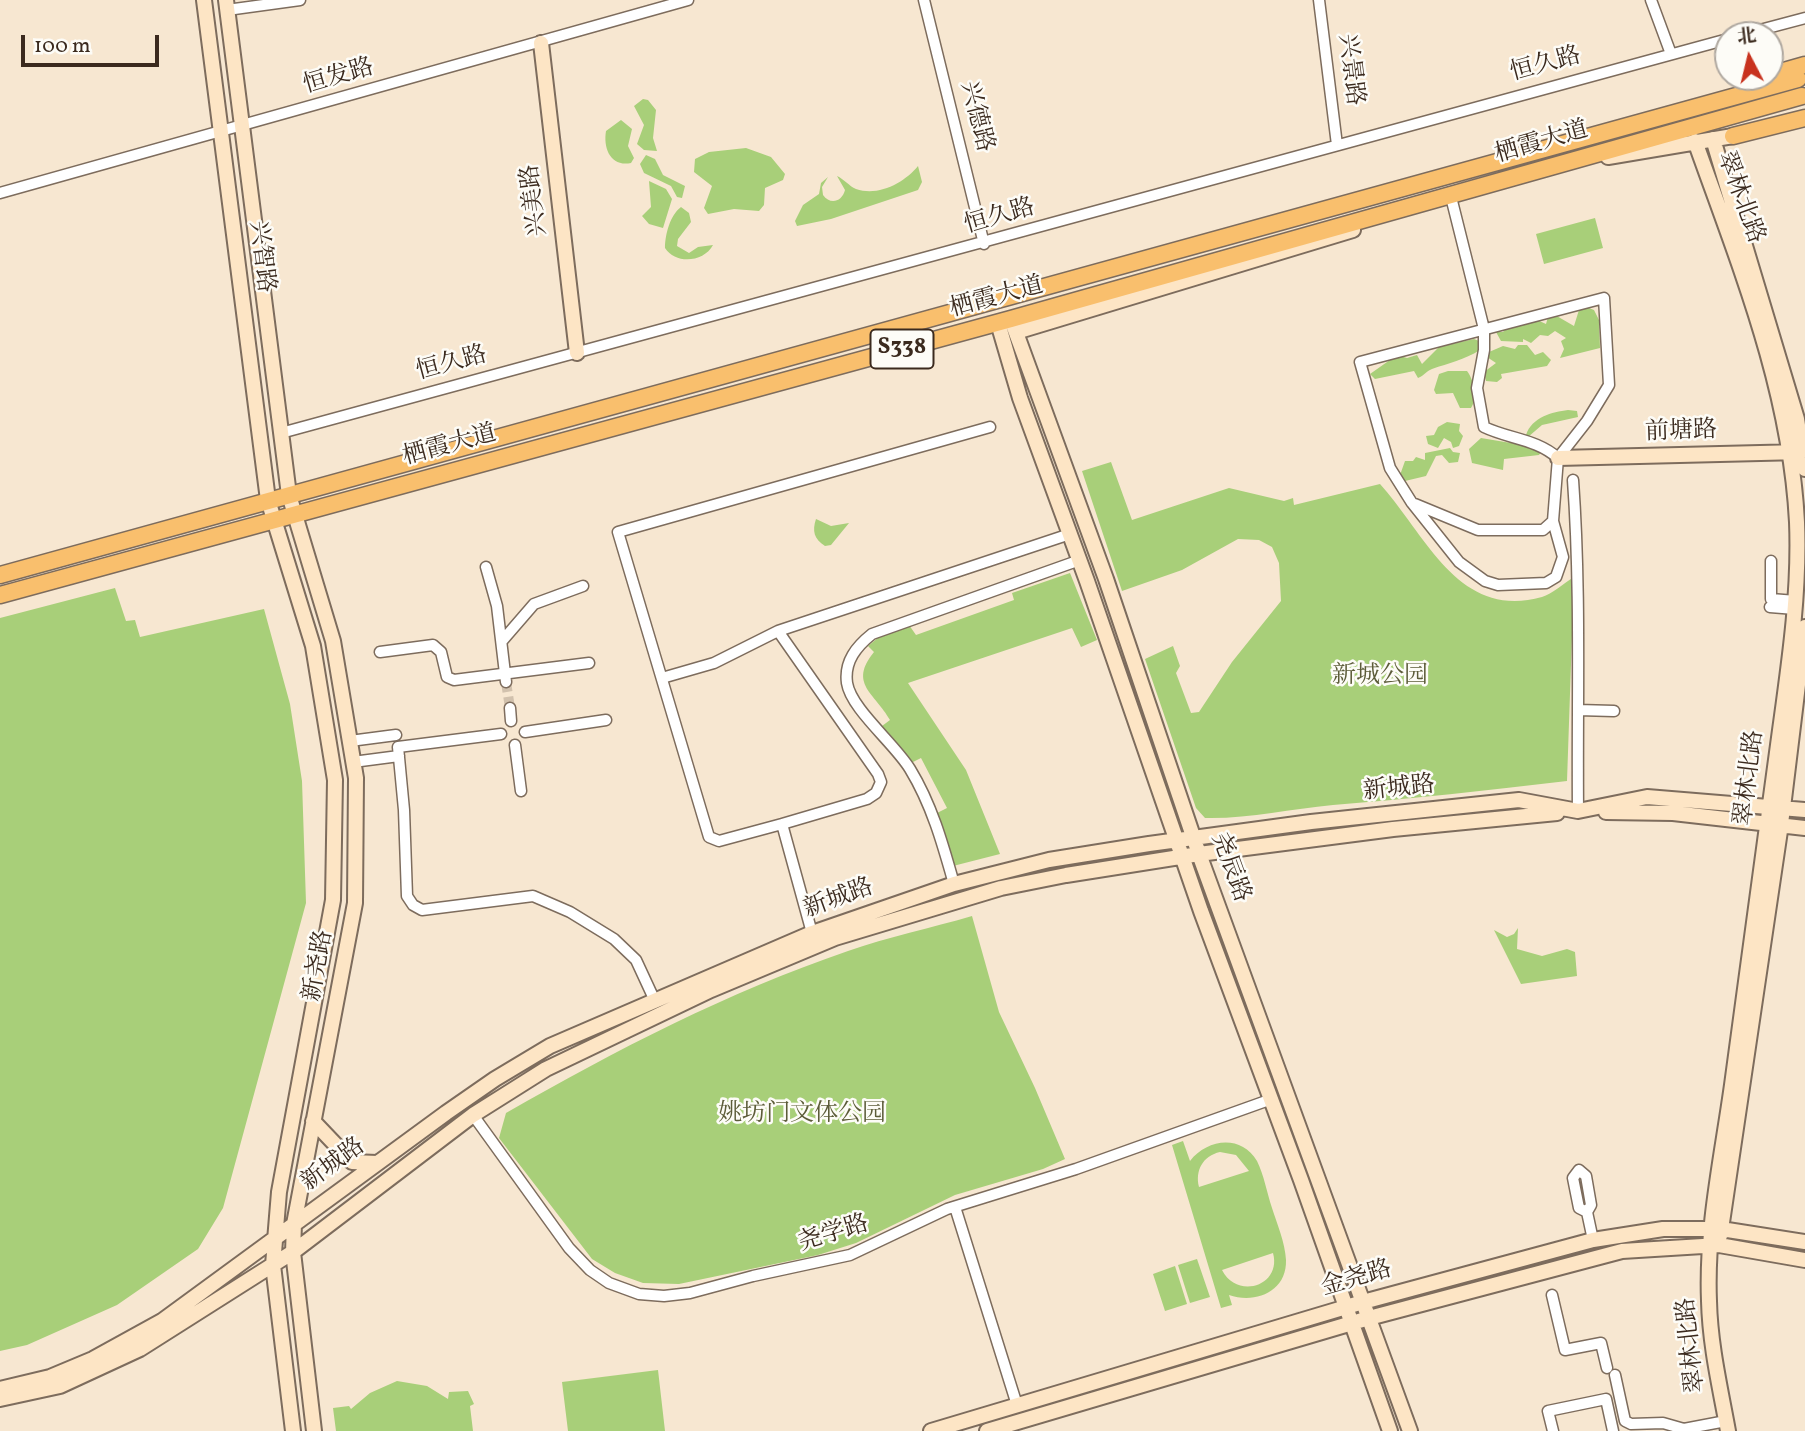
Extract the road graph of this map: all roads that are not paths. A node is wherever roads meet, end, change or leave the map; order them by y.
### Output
1 (204, 0) edge
2 (300, 0) edge
3 (688, 0) edge
4 (924, 0) edge
5 (1319, 0) edge
6 (1651, 0) edge
7 (226, 5) edge
8 (1805, 18) edge
9 (1784, 24) edge
10 (541, 43) junction
11 (1714, 43) edge
12 (1671, 54) junction
13 (1801, 72) edge
14 (1715, 91) edge
15 (1802, 96) dead end
16 (1805, 118) edge
17 (242, 128) junction
18 (1805, 129) edge
19 (221, 130) junction
20 (1732, 136) junction
21 (1713, 139) junction
22 (1695, 141) junction
23 (1565, 144) junction
24 (1337, 145) junction
25 (0, 194) edge
26 (1452, 201) junction
27 (984, 244) junction
28 (1009, 325) junction
29 (1484, 329) junction
30 (577, 353) junction
31 (990, 427) dead end
32 (281, 433) junction
33 (1800, 452) edge
34 (1558, 458) junction
35 (1805, 469) edge
36 (1573, 480) dead end
37 (289, 495) junction
38 (268, 500) junction
39 (1412, 503) junction
40 (295, 512) junction
41 (275, 519) junction
42 (1553, 521) junction
43 (1070, 534) junction
44 (1080, 560) junction
45 (1772, 561) dead end
46 (486, 567) dead end
47 (0, 575) edge
48 (583, 586) dead end
49 (0, 595) edge
50 (1795, 605) junction
51 (1770, 607) dead end
52 (1805, 627) edge
53 (778, 631) junction
54 (502, 641) junction
55 (380, 652) dead end
56 (589, 663) dead end
57 (506, 678) junction
58 (662, 678) junction
59 (510, 708) tunnel mouth
60 (1578, 710) junction
61 (1614, 711) dead end
62 (606, 720) dead end
63 (511, 721) dead end
64 (525, 732) dead end
65 (501, 734) dead end
66 (396, 735) dead end
67 (350, 741) junction
68 (514, 744) dead end
69 (398, 751) junction
70 (354, 762) junction
71 (521, 791) dead end
72 (1776, 805) junction
73 (1805, 810) edge
74 (1578, 811) junction
75 (782, 824) junction
76 (1775, 824) junction
77 (1805, 828) edge
78 (1194, 838) junction
79 (1177, 841) junction
80 (1199, 854) junction
81 (1182, 856) junction
82 (954, 884) junction
83 (812, 933) junction
84 (655, 1001) junction
85 (1269, 1100) junction
86 (473, 1115) junction
87 (313, 1121) junction
88 (377, 1163) junction
89 (955, 1207) junction
90 (1587, 1212) dead end
91 (294, 1224) junction
92 (1716, 1229) junction
93 (273, 1240) junction
94 (1593, 1240) junction
95 (1805, 1242) edge
96 (1714, 1245) junction
97 (293, 1252) junction
98 (1805, 1260) edge
99 (273, 1265) junction
100 (1552, 1295) dead end
101 (1363, 1302) junction
102 (1346, 1307) junction
103 (1368, 1318) junction
104 (1352, 1323) junction
105 (0, 1389) edge
106 (0, 1399) edge
107 (1017, 1405) junction
108 (1728, 1428) edge
109 (293, 1431) edge
110 (314, 1431) edge
111 (931, 1431) edge
112 (987, 1431) edge
113 (1390, 1431) edge
114 (1410, 1431) edge
115 (1553, 1431) edge
116 (1613, 1431) edge
117 (1702, 1431) edge

1 - 19 main road, 兴智路
2 - 7 street
3 - 10 street, 恒发路
4 - 27 street, 兴德路
5 - 24 street, 兴景路
6 - 12 street
7 - 17 main road, 兴智路
8 - 9 street
10 - 17 street, 恒发路
10 - 30 main road, 兴美路
11 - 12 street, 恒久路
12 - 24 street, 恒久路
13 - 23 main road, 栖霞大道 / S338
14 - 23 main road
15 - 28 main road, 栖霞大道 / S338
16 - 20 main road
17 - 19 street, 恒发路
17 - 32 main road, 兴智路
18 - 20 main road
19 - 25 street, 恒发路
19 - 38 main road, 兴智路
20 - 21 main road
21 - 22 main road
21 - 33 main road, 翠林北路
22 - 26 main road
22 - 33 main road, 翠林北路
23 - 37 main road, 栖霞大道 / S338
24 - 27 street, 恒久路
26 - 28 main road
26 - 29 street
27 - 30 street, 恒久路
28 - 40 main road, 栖霞大道 / S338
28 - 43 main road, 尧辰路
28 - 78 main road, 尧辰路
29 - 34 street
29 - 34 street
29 - 39 street
30 - 32 street, 恒久路
31 - 58 street
32 - 37 main road, 兴智路
33 - 34 main road, 前塘路
33 - 35 main road, 翠林北路
33 - 50 main road, 翠林北路
34 - 42 street
36 - 60 street
37 - 38 main road, 栖霞大道 / S338
37 - 40 main road, 兴智路
38 - 41 main road, 兴智路
38 - 47 main road, 栖霞大道 / S338
39 - 42 street
39 - 42 street
40 - 41 main road, 栖霞大道 / S338
40 - 67 main road, 新尧路
41 - 49 main road, 栖霞大道 / S338
41 - 93 main road, 新尧路
43 - 44 main road, 尧辰路
43 - 53 street
44 - 79 main road, 尧辰路
44 - 82 street
45 - 50 street
46 - 54 street
48 - 54 street
50 - 51 street
50 - 72 main road, 翠林北路
52 - 72 main road, 翠林北路
53 - 58 street
53 - 75 street
54 - 57 street
55 - 57 street
56 - 57 street
58 - 75 street
59 - 63 street
60 - 61 street
60 - 74 street
62 - 64 street
65 - 69 street
66 - 67 street
67 - 70 main road, 新尧路
68 - 71 street
69 - 70 street
69 - 84 street
70 - 87 main road, 新尧路
72 - 73 main road, 新城路
72 - 74 main road, 新城路
72 - 76 main road, 翠林北路
74 - 78 main road, 新城路
75 - 83 street
76 - 77 main road, 新城路
76 - 80 main road, 新城路
76 - 92 main road, 翠林北路
78 - 79 main road, 新城路
78 - 80 main road, 尧辰路
79 - 81 main road, 尧辰路
79 - 82 main road, 新城路
80 - 81 main road, 新城路
80 - 101 main road, 尧辰路
81 - 85 main road, 尧辰路
81 - 86 main road, 新城路
82 - 83 main road, 新城路
83 - 84 main road, 新城路
84 - 88 main road, 新城路
85 - 89 street, 尧学路
85 - 102 main road, 尧辰路
86 - 89 street, 尧学路
86 - 97 main road, 新城路
87 - 88 main road
87 - 91 main road, 新尧路
88 - 91 main road, 新城路
89 - 107 street
90 - 94 street
91 - 93 main road, 新城路
91 - 97 main road, 新尧路
92 - 94 main road, 金尧路
92 - 95 main road, 金尧路
92 - 96 main road, 翠林北路
93 - 99 main road, 新尧路
93 - 105 main road, 新城路
94 - 101 main road, 金尧路
96 - 98 main road, 金尧路
96 - 103 main road, 金尧路
96 - 108 main road, 翠林北路
97 - 99 main road, 新城路
97 - 110 main road, 新尧路
99 - 106 main road, 新城路
99 - 109 main road, 新尧路
100 - 108 street
101 - 102 main road, 金尧路
101 - 103 main road, 尧辰路
102 - 104 main road, 尧辰路
102 - 107 main road, 金尧路
103 - 104 main road, 金尧路
103 - 114 main road, 尧辰路
104 - 112 main road, 金尧路
104 - 113 main road, 尧辰路
107 - 111 main road, 金尧路
108 - 117 street
115 - 116 street

